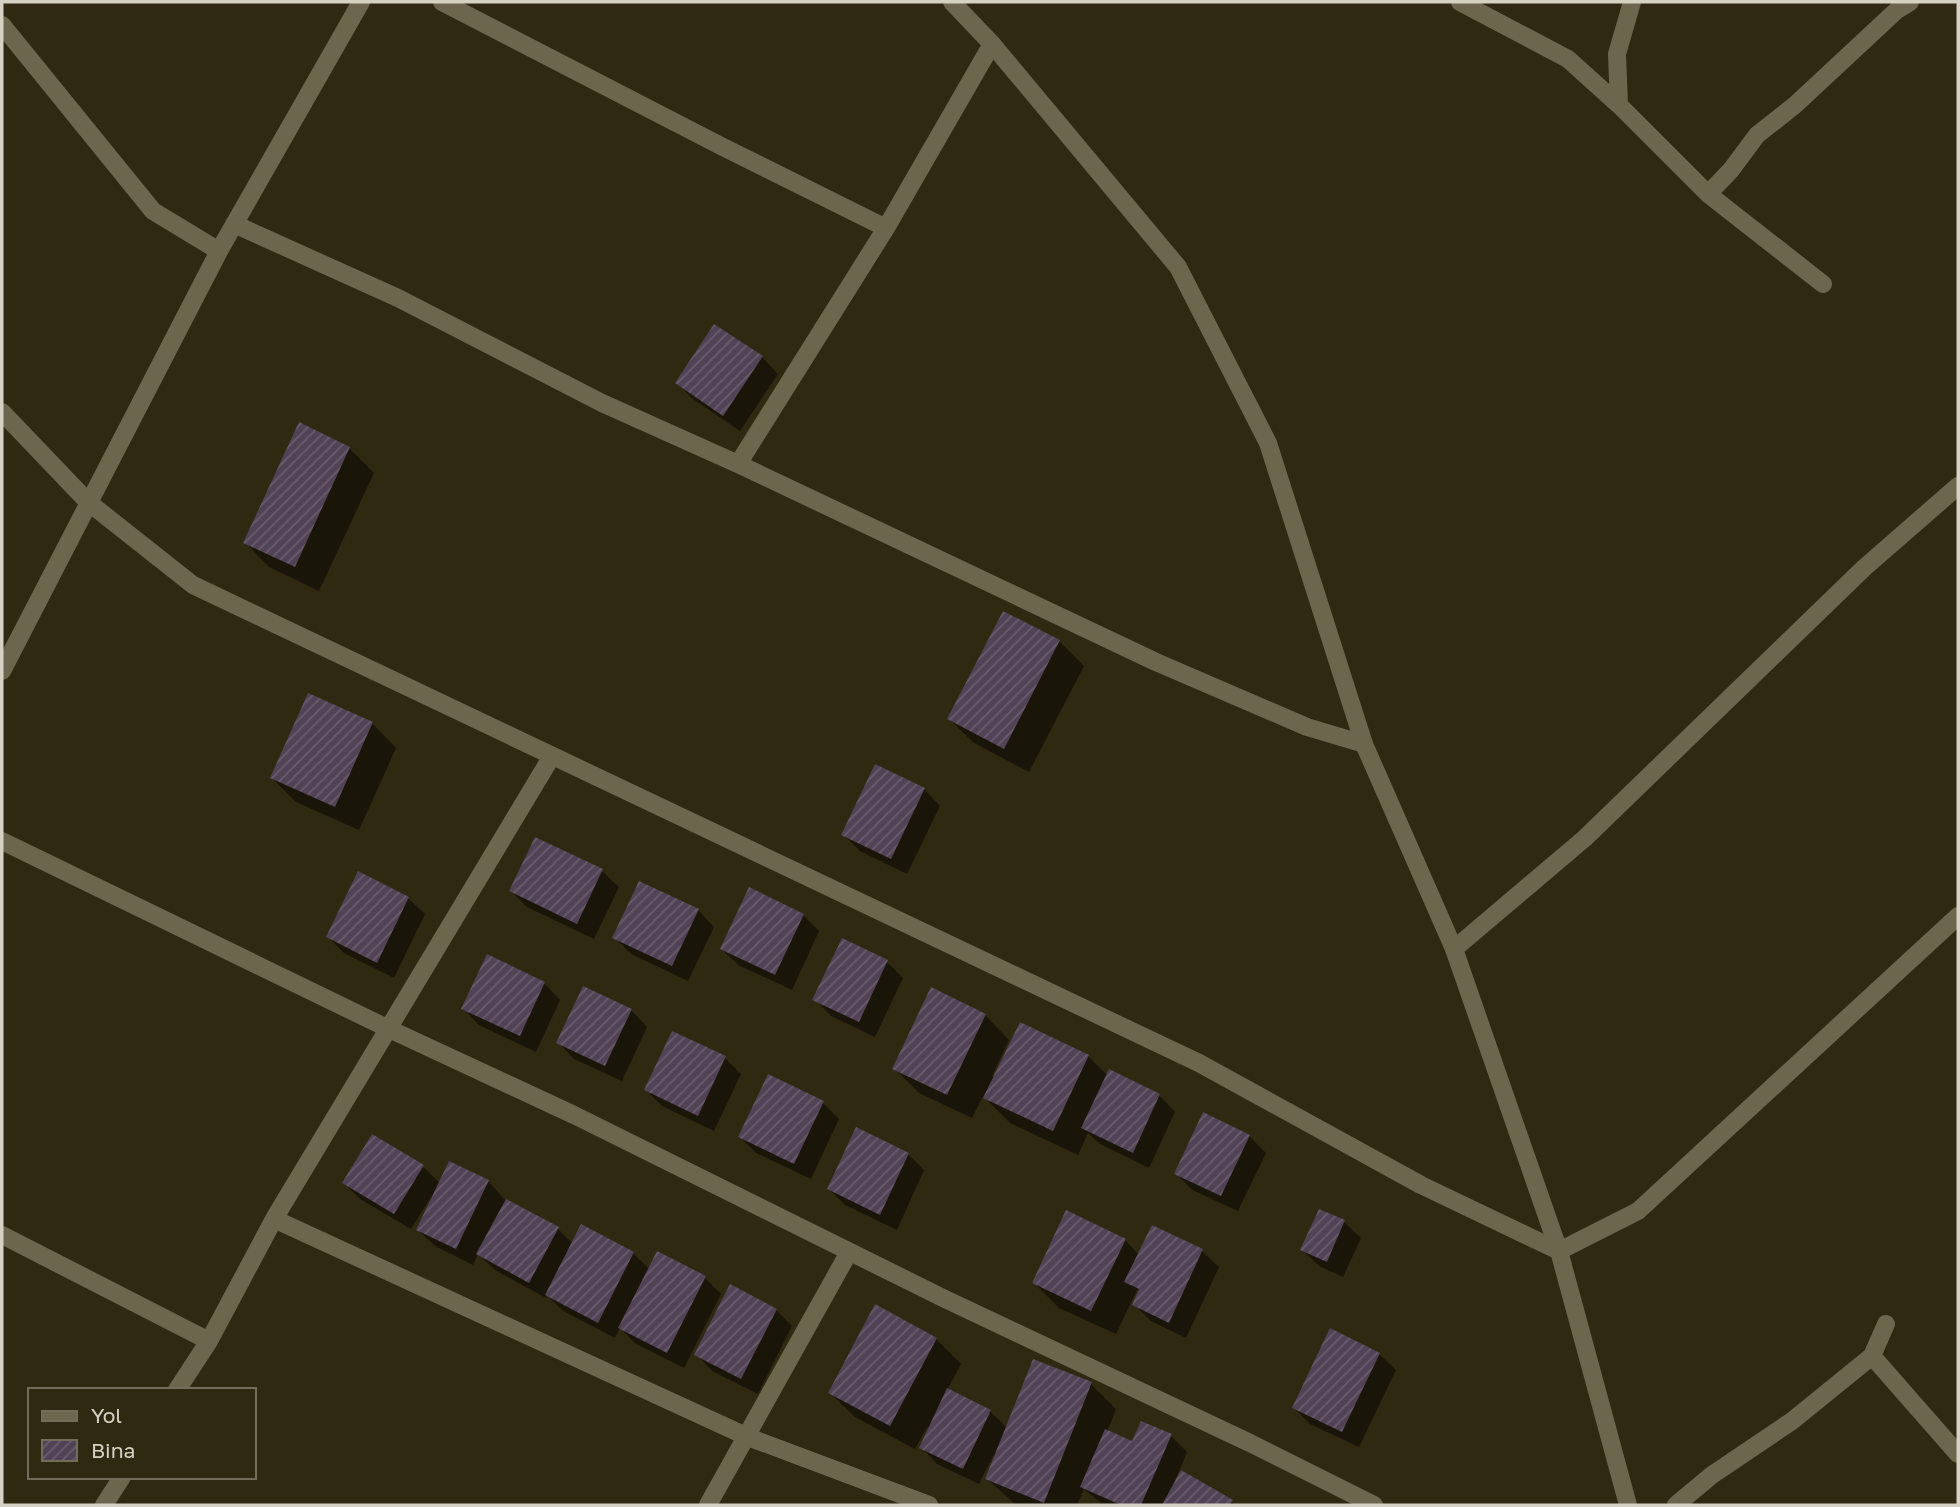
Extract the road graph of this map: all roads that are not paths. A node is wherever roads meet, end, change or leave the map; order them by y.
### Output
1 (361, 2) edge
2 (442, 2) edge
3 (952, 2) edge
4 (1460, 2) edge
5 (1632, 2) edge
6 (1910, 2) edge
7 (2, 25) edge
8 (992, 44) junction
9 (1619, 105) junction
10 (1708, 194) junction
11 (234, 224) junction
12 (886, 228) junction
13 (219, 251) junction
14 (1823, 284) dead end
15 (2, 412) edge
16 (738, 464) junction
17 (1958, 486) edge
18 (88, 502) junction
19 (2, 671) edge
20 (1364, 744) junction
21 (552, 756) junction
22 (2, 841) edge
23 (1958, 916) edge
24 (1454, 949) junction
25 (387, 1028) junction
26 (274, 1219) junction
27 (2, 1235) edge
28 (1559, 1251) junction
29 (849, 1252) junction
30 (1886, 1324) dead end
31 (209, 1341) junction
32 (1872, 1356) junction
33 (178, 1388) edge
34 (748, 1437) junction
35 (1958, 1454) edge
36 (121, 1479) edge
37 (104, 1505) edge
38 (708, 1505) edge
39 (929, 1505) edge
40 (1374, 1505) edge
41 (1628, 1505) edge
42 (1676, 1505) edge

1 - 11 street
2 - 12 street
3 - 8 street
4 - 9 street
5 - 9 street
6 - 10 street
7 - 13 street
8 - 12 street
8 - 20 street
9 - 10 street
10 - 14 street
11 - 13 street
11 - 16 street
12 - 16 street
13 - 18 street
15 - 18 street
16 - 20 street
17 - 24 street
18 - 19 street
18 - 21 street
20 - 24 street
21 - 25 street
21 - 28 street
22 - 25 street
23 - 28 street
24 - 28 street
25 - 26 street
25 - 29 street
26 - 31 street
26 - 34 street
27 - 31 street
28 - 41 street
29 - 34 street
29 - 40 street
30 - 32 street
31 - 33 street
32 - 35 street
32 - 42 street
34 - 38 street
34 - 39 street
36 - 37 street

